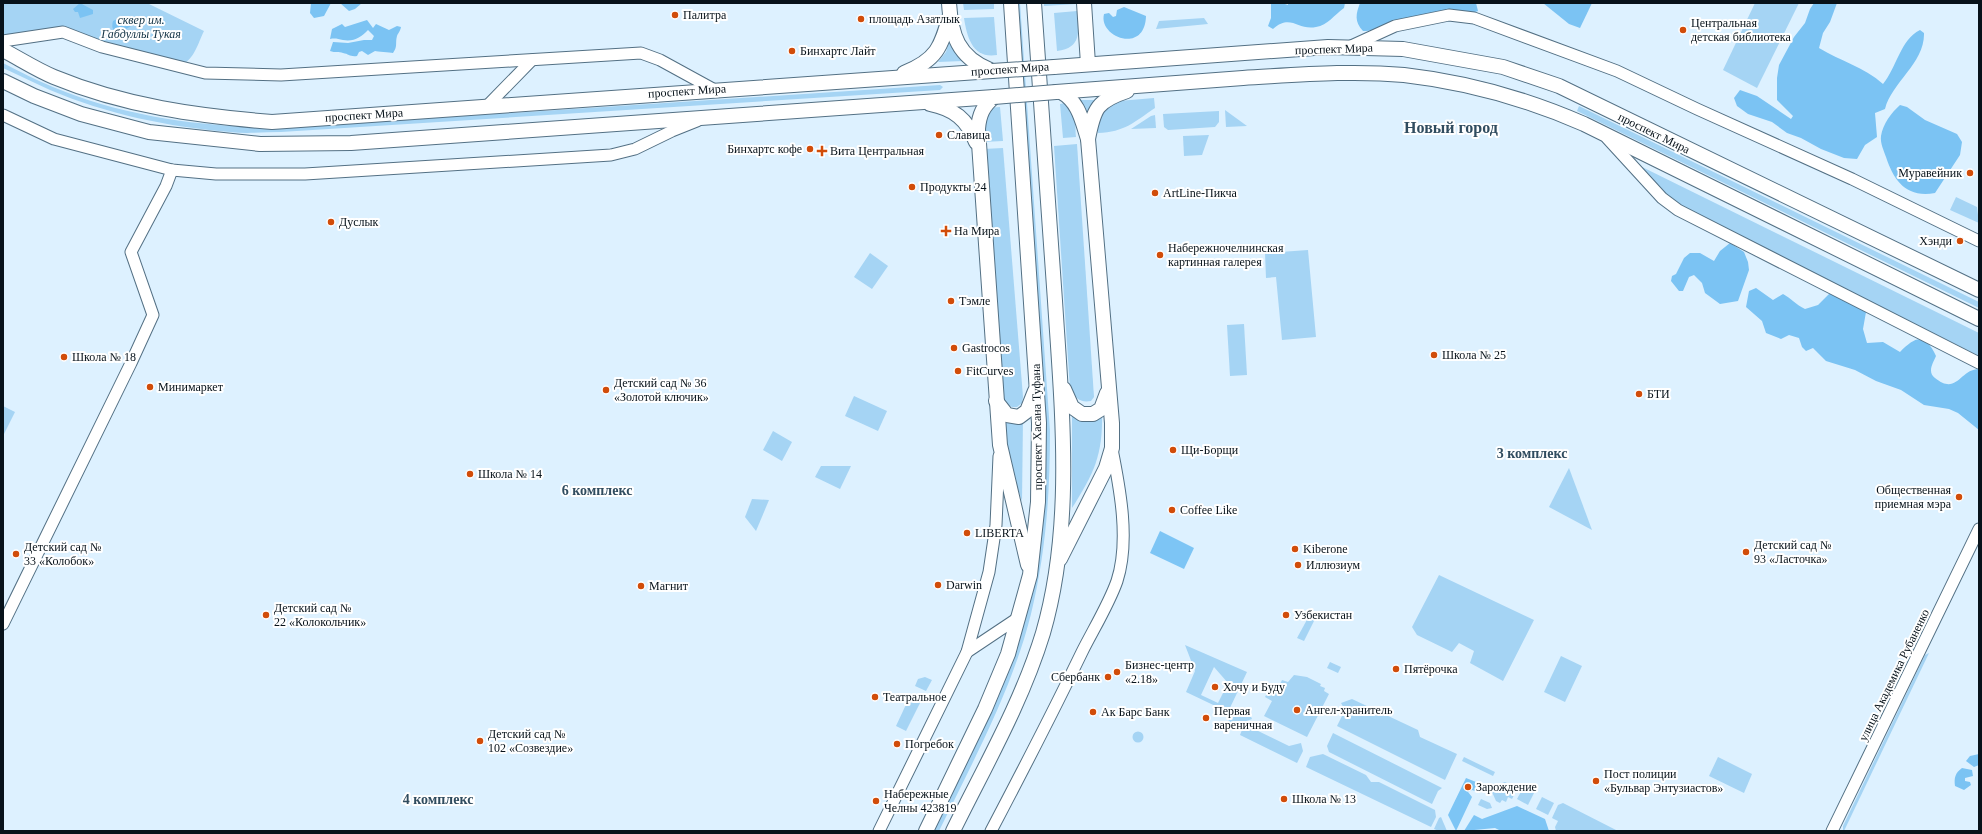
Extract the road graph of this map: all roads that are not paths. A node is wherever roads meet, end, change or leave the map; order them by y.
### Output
1 (1011, 3) edge
2 (1034, 3) edge
3 (1084, 3) edge
4 (949, 9) edge
5 (3, 42) edge
6 (1349, 46) junction
7 (3, 50) edge
8 (532, 60) junction
9 (1088, 64) junction
10 (992, 71) junction
11 (890, 78) junction
12 (3, 82) edge
13 (1144, 86) junction
14 (713, 89) junction
15 (1059, 92) junction
16 (994, 96) junction
17 (920, 102) junction
18 (486, 107) junction
19 (3, 115) edge
20 (723, 115) junction
21 (1603, 134) junction
22 (1088, 139) junction
23 (978, 146) junction
24 (172, 170) junction
25 (1979, 241) edge
26 (1979, 290) edge
27 (1979, 319) edge
28 (1979, 363) edge
29 (1060, 382) junction
30 (1037, 384) junction
31 (1108, 391) junction
32 (996, 401) junction
33 (1000, 445) junction
34 (1112, 448) junction
35 (1979, 529) edge
36 (1056, 566) junction
37 (1030, 575) junction
38 (1018, 618) junction
39 (3, 624) edge
40 (967, 652) junction
41 (879, 831) edge
42 (926, 831) edge
43 (953, 831) edge
44 (991, 831) edge
45 (1832, 831) edge

1 - 30 main road, проспект Хасана Туфана
2 - 29 main road, проспект Хасана Туфана
3 - 9 main road
4 - 10 main road
4 - 11 main road
5 - 8 street
6 - 9 main road, проспект Мира
6 - 25 street
6 - 26 main road, проспект Мира
7 - 18 main road, проспект Мира
8 - 14 street
8 - 18 street
9 - 10 main road, проспект Мира, bridge
10 - 11 main road, проспект Мира
11 - 14 main road, проспект Мира
12 - 20 main road, проспект Мира
13 - 15 main road, проспект Мира
13 - 21 main road, проспект Мира
13 - 22 main road
14 - 18 main road, проспект Мира
15 - 16 main road, проспект Мира, bridge
15 - 22 main road
16 - 17 main road, проспект Мира
16 - 23 main road
17 - 20 main road, проспект Мира
17 - 23 main road
19 - 24 street
20 - 24 street
21 - 27 main road, проспект Мира
21 - 28 street
22 - 31 main road
23 - 32 main road
24 - 39 street
29 - 31 main road
29 - 36 main road, проспект Хасана Туфана
30 - 32 main road
30 - 37 main road, проспект Хасана Туфана
31 - 34 main road
32 - 33 main road
33 - 37 main road
33 - 40 street
34 - 36 main road
34 - 44 street
35 - 45 street, улица Академика Рубаненко
36 - 43 main road, проспект Хасана Туфана
37 - 38 main road, проспект Хасана Туфана
38 - 40 street
38 - 42 main road, проспект Хасана Туфана
40 - 41 street

